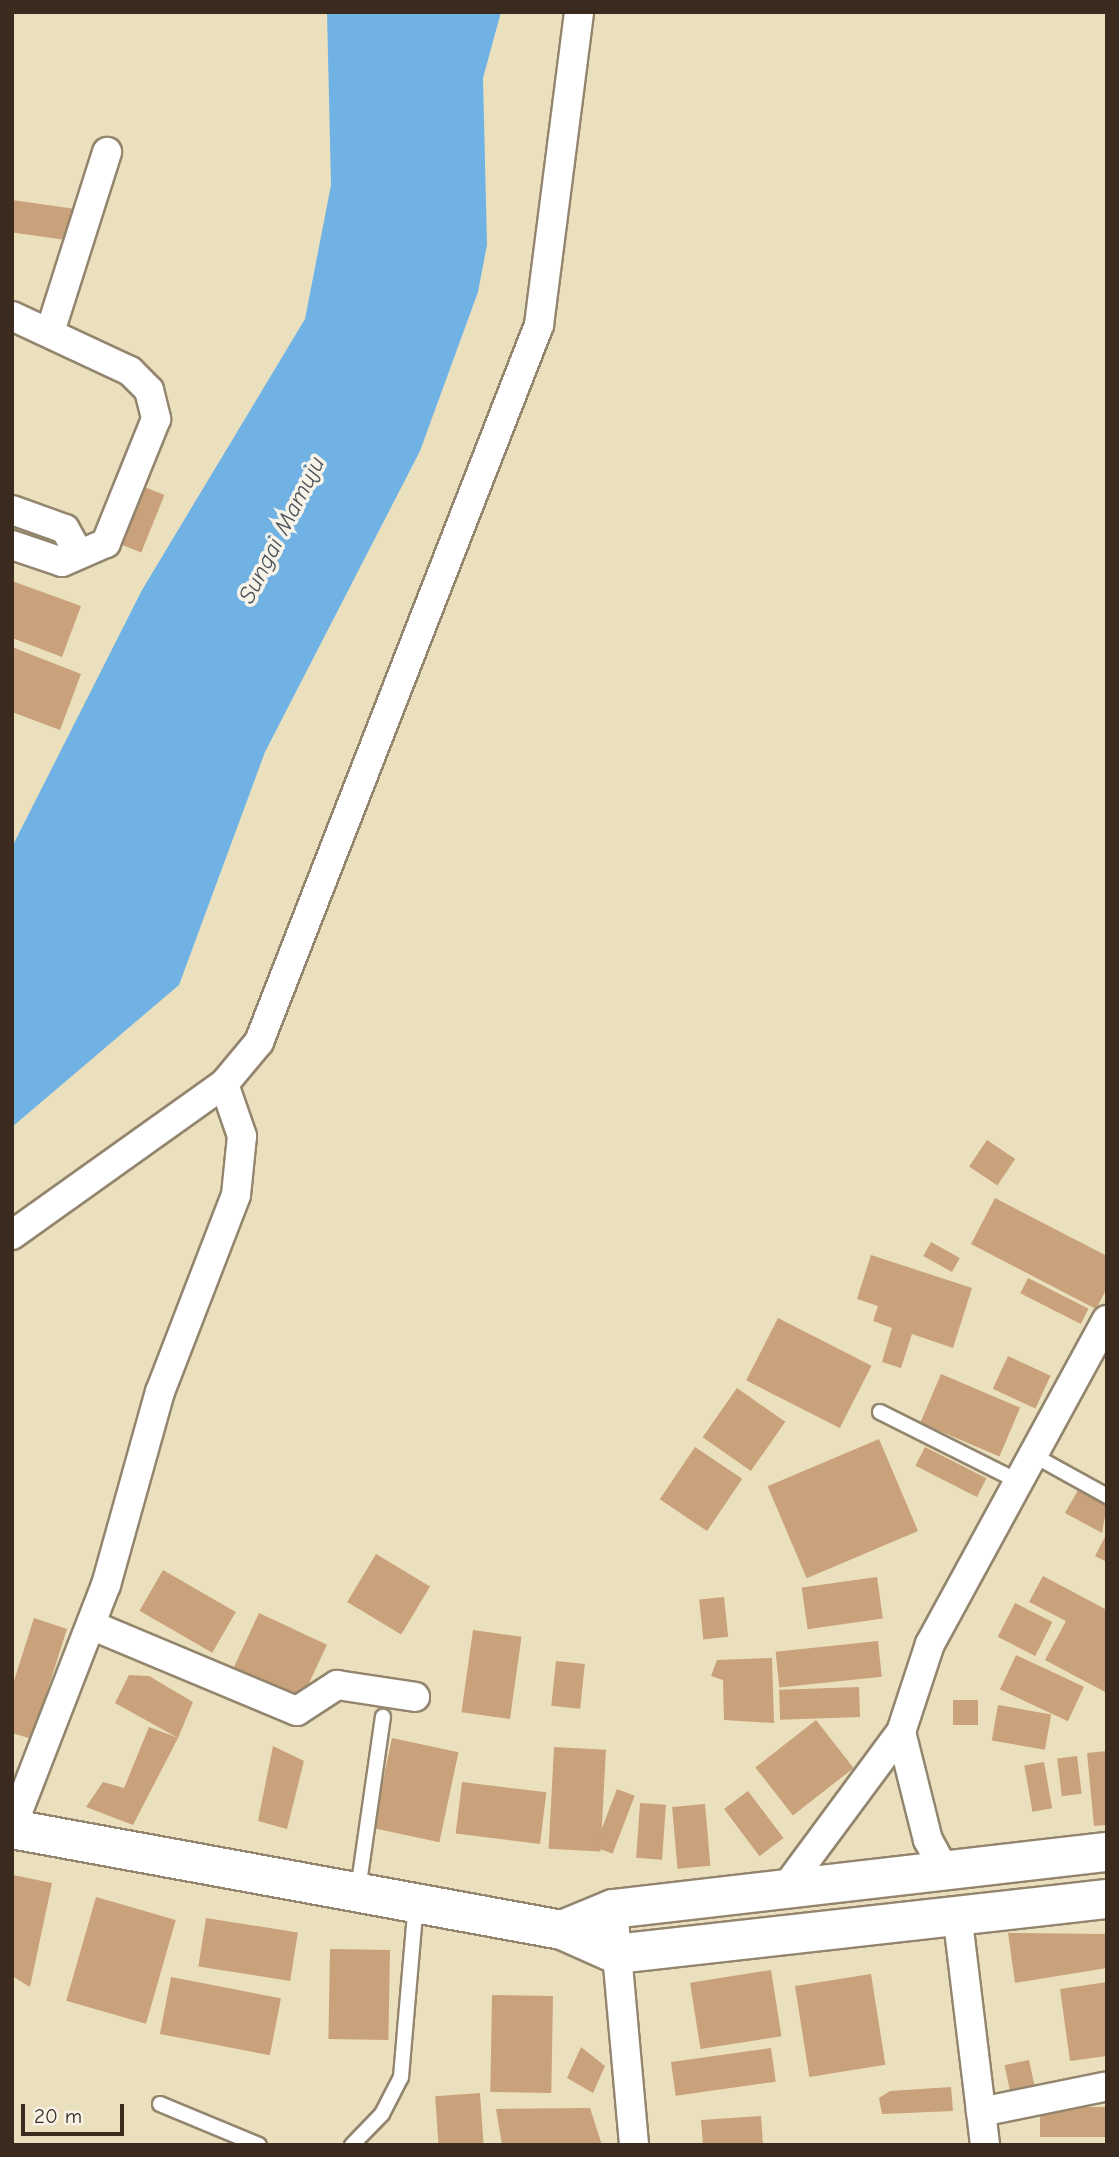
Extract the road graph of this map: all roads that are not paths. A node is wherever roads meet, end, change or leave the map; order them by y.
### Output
1 (579, 12) edge
2 (107, 152) dead end
3 (12, 316) edge
4 (50, 332) junction
5 (12, 510) edge
6 (12, 545) edge
7 (79, 554) junction
8 (224, 1084) junction
9 (12, 1235) edge
10 (1107, 1320) edge
11 (880, 1412) dead end
12 (1033, 1455) junction
13 (1018, 1481) junction
14 (1107, 1496) edge
15 (91, 1625) junction
16 (415, 1697) dead end
17 (383, 1717) dead end
18 (901, 1732) junction
19 (12, 1828) edge
20 (1107, 1852) edge
21 (946, 1873) junction
22 (784, 1890) junction
23 (358, 1892) junction
24 (1107, 1899) edge
25 (416, 1902) junction
26 (613, 1909) junction
27 (957, 1913) junction
28 (562, 1930) junction
29 (616, 1954) junction
30 (1104, 2087) dead end
31 (160, 2104) dead end
32 (981, 2112) junction
33 (259, 2145) edge
34 (352, 2145) edge
35 (634, 2145) edge
36 (985, 2145) edge

1 - 8 street
2 - 4 street
3 - 4 street
4 - 7 street
5 - 7 street
6 - 7 street
8 - 9 street
8 - 15 street
10 - 12 street
11 - 13 lane
12 - 13 street
12 - 14 lane
13 - 18 street
15 - 16 street
15 - 19 street
17 - 23 lane
18 - 21 street
18 - 22 street
19 - 23 highway
20 - 21 highway
21 - 22 highway
21 - 27 highway
22 - 26 highway
23 - 25 highway
24 - 27 highway
25 - 28 highway
25 - 34 lane
26 - 28 highway
26 - 29 street
27 - 29 highway
27 - 32 street
28 - 29 highway
29 - 35 street
30 - 32 street
31 - 33 lane
32 - 36 street

